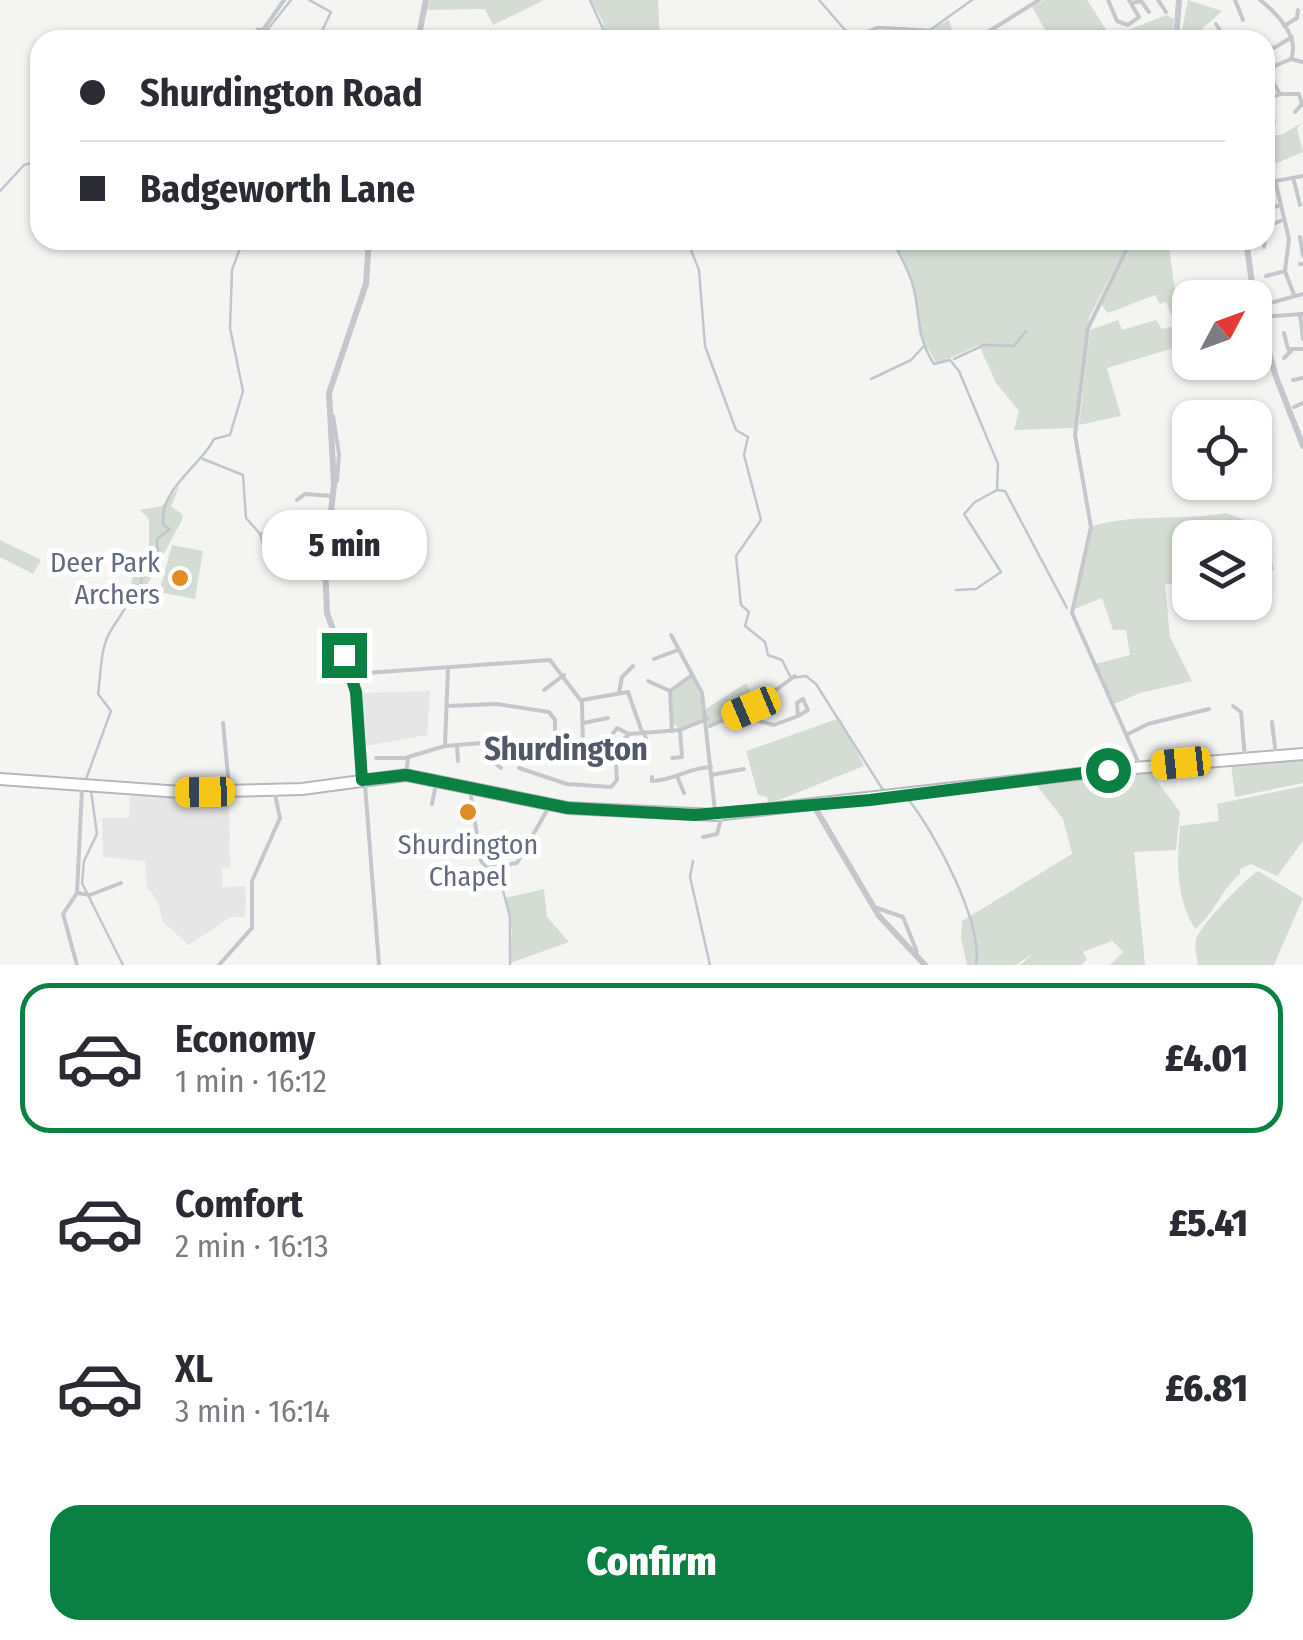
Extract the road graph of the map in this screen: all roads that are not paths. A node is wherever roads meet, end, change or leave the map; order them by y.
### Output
1 (284, 0) edge
2 (426, 0) edge
3 (1039, 0) edge
4 (1108, 0) edge
5 (1158, 0) edge
6 (1179, 0) edge
7 (1235, 0) edge
8 (1260, 0) edge
9 (1274, 0) edge
10 (1130, 2) edge
11 (1269, 6) junction
12 (1298, 10) dead end
13 (1149, 12) dead end
14 (1166, 12) dead end
15 (1243, 20) dead end
16 (1216, 24) dead end
17 (1284, 26) junction
18 (264, 27) dead end
19 (420, 30) edge
20 (991, 30) edge
21 (1177, 30) edge
22 (1220, 30) edge
23 (1292, 38) junction
24 (1275, 47) edge
25 (1291, 59) junction
26 (1303, 62) edge
27 (1275, 65) edge
28 (1275, 86) edge
29 (1302, 93) edge
30 (1280, 94) junction
31 (1275, 96) edge
32 (1299, 110) edge
33 (1303, 176) edge
34 (1294, 180) junction
35 (1276, 184) joint
36 (1278, 206) junction
37 (1300, 206) edge
38 (1275, 207) edge
39 (1282, 220) junction
40 (1275, 223) edge
41 (1302, 236) edge
42 (1290, 239) junction
43 (369, 250) edge
44 (1126, 250) edge
45 (1247, 250) edge
46 (1303, 256) edge
47 (1286, 271) junction
48 (1266, 276) dead end
49 (1251, 280) edge
50 (1294, 294) junction
51 (1303, 294) edge
52 (1276, 302) dead end
53 (1301, 314) edge
54 (1272, 316) edge
55 (1284, 333) dead end
56 (1303, 336) edge
57 (1303, 349) edge
58 (1291, 351) junction
59 (1272, 357) edge
60 (1284, 358) dead end
61 (1303, 403) edge
62 (1294, 407) dead end
63 (1303, 446) edge
64 (333, 496) junction
65 (297, 500) dead end
66 (671, 635) dead end
67 (678, 650) junction
68 (654, 658) dead end
69 (631, 664) dead end
70 (448, 668) junction
71 (352, 674) junction
72 (692, 675) junction
73 (564, 676) junction
74 (795, 676) dead end
75 (648, 681) dead end
76 (544, 690) dead end
77 (670, 691) junction
78 (619, 692) junction
79 (581, 700) junction
80 (446, 706) junction
81 (1233, 706) dead end
82 (751, 708) junction
83 (1208, 709) dead end
84 (798, 716) dead end
85 (608, 718) dead end
86 (1272, 722) dead end
87 (223, 723) dead end
88 (583, 723) junction
89 (707, 723) junction
90 (672, 730) junction
91 (680, 730) junction
92 (643, 732) junction
93 (629, 734) junction
94 (1128, 734) junction
95 (611, 736) dead end
96 (486, 743) junction
97 (457, 745) junction
98 (445, 746) junction
99 (555, 746) junction
100 (617, 747) junction
101 (648, 747) dead end
102 (583, 750) junction
103 (1303, 754) edge
104 (1276, 756) junction
105 (376, 758) dead end
106 (406, 758) junction
107 (672, 758) dead end
108 (1244, 758) junction
109 (458, 761) dead end
110 (711, 767) junction
111 (1140, 767) junction
112 (501, 768) dead end
113 (744, 769) dead end
114 (519, 772) dead end
115 (406, 775) junction
116 (676, 775) junction
117 (711, 775) junction
118 (363, 779) junction
119 (0, 780) edge
120 (437, 780) junction
121 (652, 782) dead end
122 (614, 785) junction
123 (82, 786) junction
124 (470, 786) junction
125 (624, 789) dead end
126 (274, 790) junction
127 (230, 791) junction
128 (684, 794) dead end
129 (432, 804) dead end
130 (550, 805) junction
131 (814, 806) junction
132 (718, 814) junction
133 (703, 837) dead end
134 (121, 883) dead end
135 (77, 893) junction
136 (873, 907) junction
137 (896, 912) junction
138 (886, 926) junction
139 (73, 963) edge
140 (922, 963) edge
141 (219, 965) edge
142 (379, 965) edge

1 - 18 street
2 - 19 street
3 - 20 street
4 - 10 street
5 - 14 street
6 - 21 street
7 - 15 street
8 - 11 street
9 - 11 street
10 - 13 street
11 - 17 street
12 - 17 street
16 - 22 street
17 - 23 street
23 - 24 street
23 - 25 street
25 - 26 street
25 - 27 street
28 - 30 street
29 - 30 street
29 - 32 street
30 - 31 street
33 - 34 street
34 - 35 street
34 - 37 street
35 - 36 street
36 - 38 street
36 - 39 street
39 - 40 street
39 - 42 street
41 - 42 street
41 - 46 street
42 - 47 street
43 - 64 street
44 - 94 street
45 - 49 street
47 - 48 street
47 - 50 street
50 - 51 street
50 - 52 street
53 - 54 street
53 - 56 street
55 - 58 street
57 - 58 street
58 - 60 street
59 - 63 street
61 - 62 street
64 - 65 street
64 - 71 street
66 - 67 street
67 - 68 street
67 - 72 street
69 - 78 street
70 - 71 street
70 - 73 street
70 - 80 street
71 - 118 street
72 - 77 street
72 - 89 street
73 - 76 street
73 - 79 street
74 - 82 street
75 - 77 street
77 - 90 street
78 - 79 street
78 - 92 street
79 - 88 street
80 - 98 street
80 - 99 street
81 - 108 street
82 - 84 street
82 - 89 street
83 - 94 street
85 - 88 street
86 - 104 street
87 - 127 street
88 - 102 street
89 - 91 street
89 - 110 street
90 - 91 street
90 - 92 street
91 - 107 street
92 - 93 street
92 - 101 street
93 - 95 street
93 - 100 street
94 - 111 street
96 - 97 street
96 - 99 street
96 - 112 street
97 - 98 street
97 - 109 street
98 - 106 street
99 - 102 street
100 - 102 street
100 - 122 street
103 - 104 main road
104 - 108 main road
105 - 106 street
106 - 115 street
108 - 111 main road
110 - 116 street
110 - 117 street
111 - 131 main road
113 - 117 street
114 - 122 street
115 - 118 main road
115 - 120 main road
116 - 121 street
116 - 128 street
117 - 132 street
118 - 126 main road
118 - 142 street
119 - 123 main road
120 - 124 main road
120 - 129 street
122 - 125 street
123 - 127 main road
123 - 135 street
124 - 130 main road
124 - 130 street
126 - 127 main road
126 - 141 street
130 - 132 main road
131 - 132 main road
131 - 136 street
132 - 133 street
134 - 135 street
135 - 139 street
136 - 137 street
136 - 138 street
137 - 138 street
137 - 140 street
138 - 140 street

